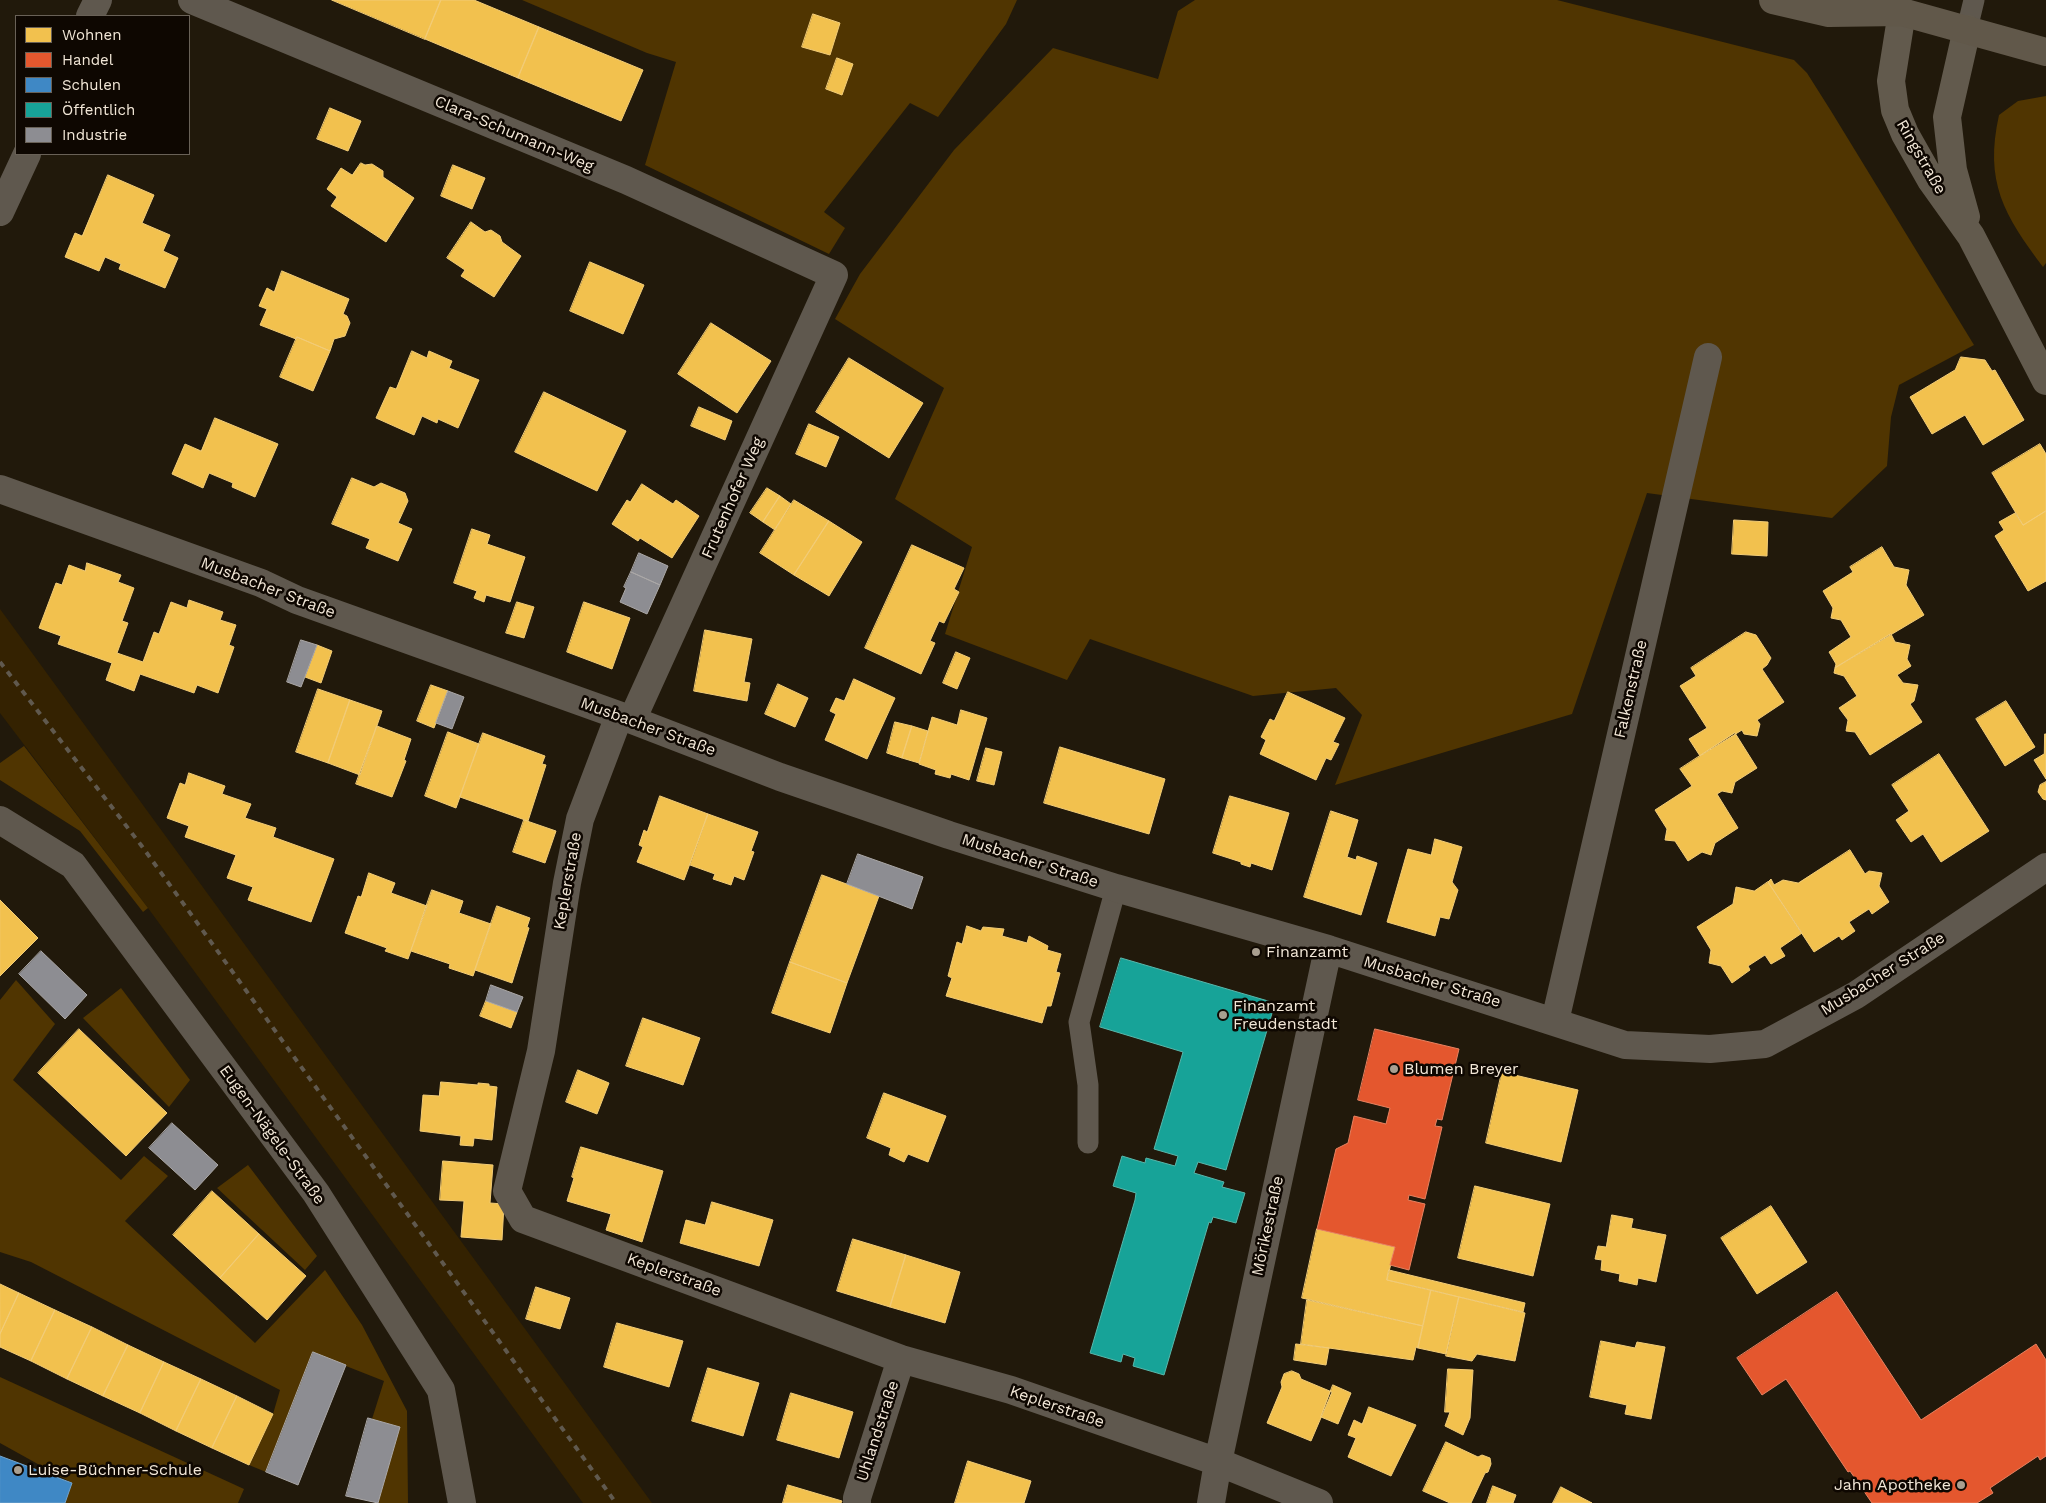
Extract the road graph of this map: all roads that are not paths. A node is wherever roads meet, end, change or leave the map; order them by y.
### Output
1 (98, 0) edge
2 (192, 0) edge
3 (1773, 0) edge
4 (1974, 0) edge
5 (1891, 6) edge
6 (90, 15) edge
7 (1967, 29) junction
8 (2046, 52) edge
9 (27, 155) edge
10 (0, 212) edge
11 (1971, 236) junction
12 (834, 275) joint
13 (1708, 357) dead end
14 (2046, 381) edge
15 (0, 489) edge
16 (625, 718) junction
17 (0, 820) edge
18 (2046, 866) edge
19 (1116, 888) junction
20 (1328, 949) junction
21 (1555, 1021) junction
22 (1088, 1143) dead end
23 (901, 1359) junction
24 (1218, 1462) junction
25 (462, 1503) edge
26 (857, 1503) edge
27 (1211, 1503) edge
28 (1319, 1503) edge

1 - 6 street
2 - 12 street, Clara-Schumann-Weg
3 - 5 main road
4 - 7 lane
5 - 7 main road
5 - 11 street, Ringstraße
7 - 8 main road
7 - 11 street, Ringstraße
9 - 10 street
11 - 14 street, Ringstraße
12 - 16 street, Frutenhofer Weg
13 - 21 street, Falkenstraße
15 - 16 street, Musbacher Straße
16 - 19 street, Musbacher Straße
16 - 23 street, Keplerstraße
17 - 25 street, Eugen-Nägele-Straße
18 - 21 street, Musbacher Straße
19 - 20 street, Musbacher Straße
19 - 22 lane
20 - 21 street, Musbacher Straße
20 - 24 street, Mörikestraße
23 - 24 street, Keplerstraße
23 - 26 street, Uhlandstraße
24 - 27 street, Mörikestraße
24 - 28 street, Keplerstraße

